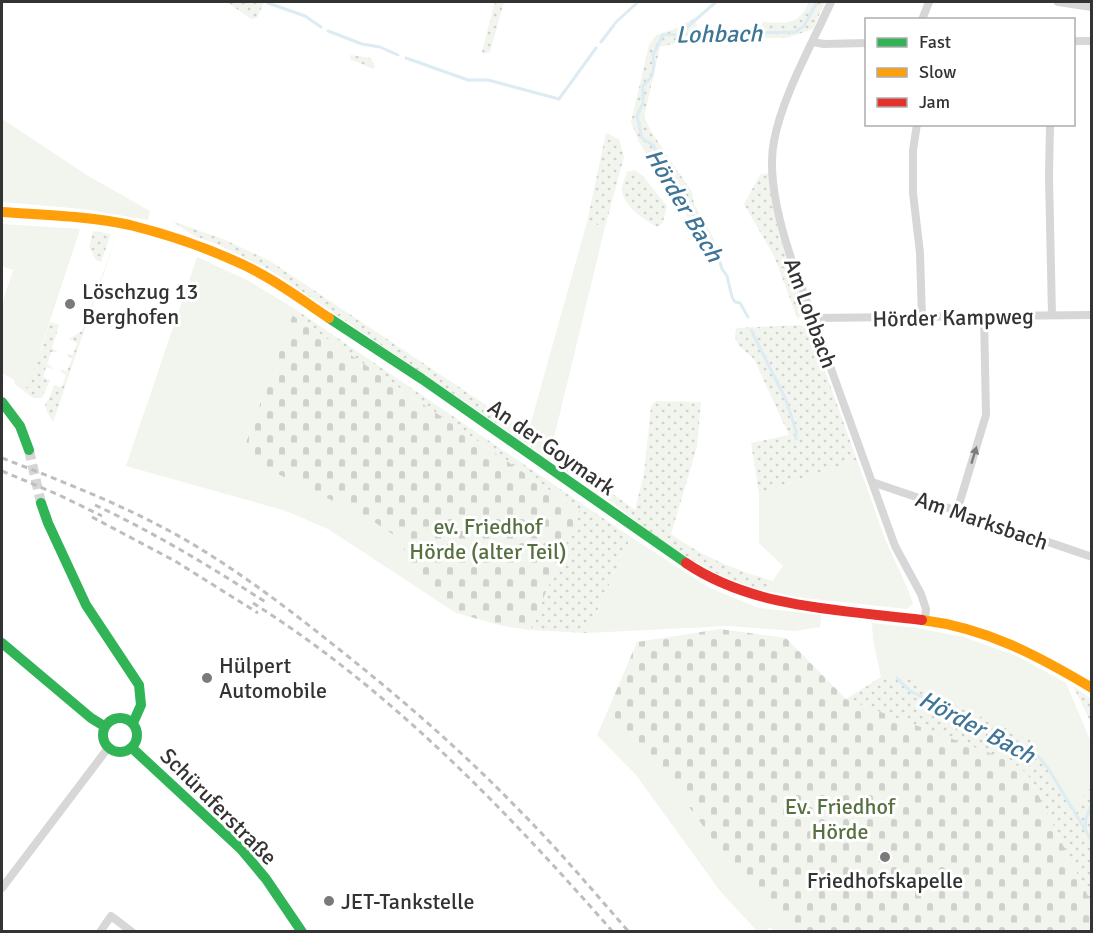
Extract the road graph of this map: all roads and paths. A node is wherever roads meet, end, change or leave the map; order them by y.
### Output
1 (831, 2) edge
2 (928, 2) edge
3 (1058, 2) edge
4 (1092, 7) edge
5 (923, 18) edge
6 (1075, 41) edge
7 (1092, 41) edge
8 (813, 42) junction
9 (865, 43) edge
10 (916, 126) edge
11 (1050, 126) edge
12 (2, 212) edge
13 (1052, 315) junction
14 (1092, 315) edge
15 (984, 316) junction
16 (814, 318) junction
17 (922, 318) junction
18 (2, 402) edge
19 (30, 450) tunnel mouth
20 (872, 482) junction
21 (41, 503) tunnel mouth
22 (957, 511) junction
23 (1092, 557) edge
24 (925, 619) junction
25 (2, 643) edge
26 (1092, 688) edge
27 (133, 723) junction
28 (105, 726) junction
29 (108, 748) junction
30 (132, 748) junction
31 (2, 888) edge
32 (300, 928) edge
33 (100, 932) edge
34 (132, 932) edge

1 - 8 street, Am Lohbach
2 - 5 street
3 - 4 street
6 - 7 street
8 - 9 street
8 - 16 street, Am Lohbach
10 - 17 street
11 - 13 street
12 - 24 main road, An der Goymark
13 - 14 street, Hörder Kampweg
13 - 15 street, Hörder Kampweg
15 - 17 street, Hörder Kampweg
22 -> 15 street
16 - 17 street, Hörder Kampweg
16 - 20 street, Am Lohbach
18 - 19 main road
20 - 22 street, Am Marksbach
20 - 24 street, Am Lohbach
21 - 27 main road
22 - 23 street, Am Marksbach
24 - 26 main road, An der Goymark
25 - 28 main road
27 - 28 main road
27 - 30 main road
28 - 29 main road
29 - 30 main road
29 - 31 street
30 - 32 main road, Schüruferstraße
33 - 34 street

